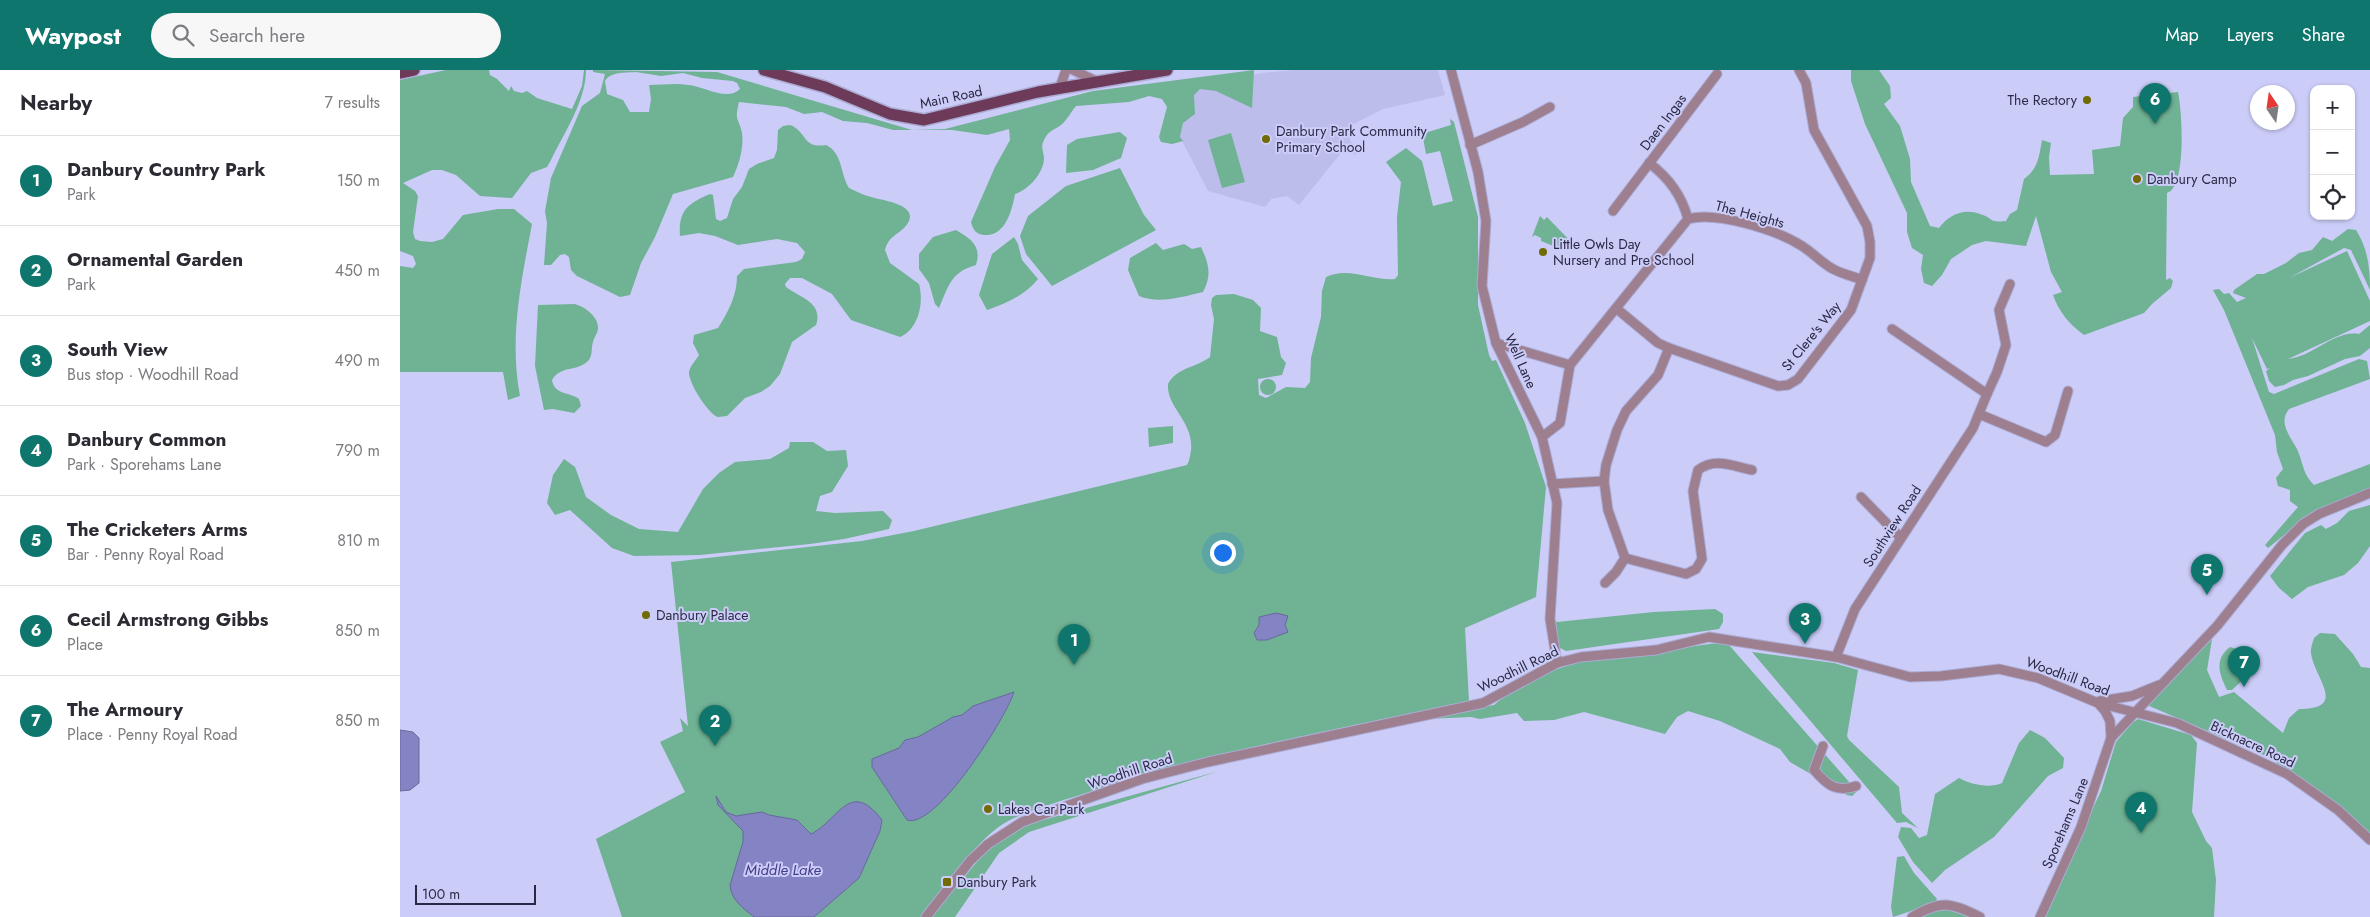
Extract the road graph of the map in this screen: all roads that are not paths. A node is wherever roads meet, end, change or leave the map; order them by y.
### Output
1 (414, 70) edge
2 (764, 70) edge
3 (1066, 70) edge
4 (1073, 70) edge
5 (1167, 70) edge
6 (1451, 70) edge
7 (1799, 70) edge
8 (400, 73) edge
9 (1717, 74) dead end
10 (1096, 81) junction
11 (1060, 87) junction
12 (1550, 107) dead end
13 (1470, 144) junction
14 (1649, 163) junction
15 (1612, 211) dead end
16 (1688, 219) junction
17 (1862, 280) junction
18 (2010, 284) dead end
19 (1617, 309) junction
20 (1892, 329) dead end
21 (1496, 343) junction
22 (1669, 348) junction
23 (1570, 365) junction
24 (2068, 391) dead end
25 (1987, 394) junction
26 (1979, 414) junction
27 (1542, 437) junction
28 (1752, 470) dead end
29 (1604, 481) junction
30 (1552, 484) junction
31 (2370, 493) edge
32 (1861, 497) dead end
33 (1901, 538) junction
34 (1625, 558) junction
35 (1605, 584) dead end
36 (1836, 657) junction
37 (1557, 663) junction
38 (2163, 684) junction
39 (2095, 702) junction
40 (2135, 712) junction
41 (2111, 738) junction
42 (1823, 746) dead end
43 (1856, 786) dead end
44 (2370, 840) edge
45 (926, 917) edge
46 (1912, 917) edge
47 (1980, 917) edge
48 (2040, 917) edge

1 - 8 main road
2 - 11 main road, Main Road
3 - 11 street
4 - 10 street
5 - 10 main road, Main Road
6 - 13 street, Well Lane
7 - 17 street, St Clere's Way
9 - 14 street, Daen Ingas
10 - 11 main road, Main Road
12 - 13 street
13 - 21 street, Well Lane
14 - 15 street, Daen Ingas
14 - 16 street, Daen Ingas
16 - 17 street, The Heights
16 - 19 street
17 - 22 street, St Clere's Way
18 - 25 street, Southview Road
19 - 22 street, St Clere's Way
19 - 23 street
20 - 25 street
21 - 23 street
21 - 27 street, Well Lane
22 - 29 street
23 - 27 street
24 - 26 street
25 - 26 street, Southview Road
26 - 33 street, Southview Road
27 - 30 street, Well Lane
28 - 34 street
29 - 30 street
29 - 34 street
30 - 37 street, Well Lane
31 - 38 street, Sporehams Lane
32 - 33 street
33 - 36 street, Southview Road
34 - 35 street
36 - 37 street, Woodhill Road
36 - 39 street, Woodhill Road
37 - 45 street, Woodhill Road
38 - 39 street
38 - 40 street, Sporehams Lane
39 - 40 street, Woodhill Road
39 - 41 street
40 - 41 street, Sporehams Lane
40 - 44 street, Bicknacre Road
41 - 48 street, Sporehams Lane
42 - 43 street
46 - 47 street

